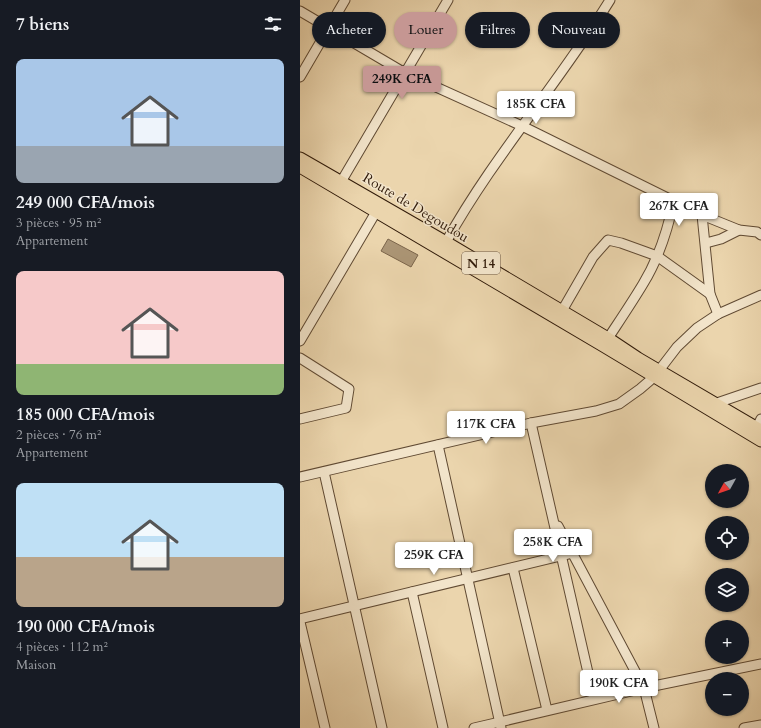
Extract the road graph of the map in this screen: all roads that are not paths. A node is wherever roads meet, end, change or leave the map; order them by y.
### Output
1 (345, 0) edge
2 (448, 0) edge
3 (610, 0) edge
4 (300, 11) edge
5 (338, 12) edge
6 (312, 18) edge
7 (317, 48) edge
8 (364, 48) edge
9 (405, 72) junction
10 (300, 77) edge
11 (522, 126) junction
12 (300, 158) edge
13 (300, 167) edge
14 (340, 185) junction
15 (674, 200) junction
16 (376, 212) junction
17 (702, 215) junction
18 (739, 230) junction
19 (761, 235) edge
20 (446, 242) junction
21 (706, 243) junction
22 (657, 256) junction
23 (710, 294) junction
24 (761, 295) edge
25 (718, 314) junction
26 (560, 315) junction
27 (300, 341) edge
28 (605, 342) junction
29 (300, 358) edge
30 (657, 374) junction
31 (761, 388) edge
32 (716, 403) junction
33 (704, 407) junction
34 (300, 419) edge
35 (531, 423) junction
36 (760, 425) edge
37 (761, 441) edge
38 (438, 445) junction
39 (324, 472) junction
40 (300, 477) edge
41 (552, 515) junction
42 (573, 554) junction
43 (562, 556) junction
44 (513, 568) junction
45 (468, 579) junction
46 (412, 592) junction
47 (354, 606) junction
48 (300, 619) edge
49 (300, 622) edge
50 (761, 664) edge
51 (644, 688) junction
52 (594, 699) junction
53 (547, 710) junction
54 (501, 724) edge
55 (761, 725) edge
56 (325, 728) edge
57 (382, 728) edge
58 (444, 728) edge
59 (474, 728) edge
60 (654, 728) edge
61 (744, 728) edge

1 - 5 street
2 - 9 street
3 - 11 street
4 - 6 street
7 - 10 street
8 - 9 street
9 - 11 street
9 - 14 street
11 - 15 street
11 - 20 street
12 - 14 main road, Route de Degoudou / N 14
13 - 14 main road, Route de Degoudou / N 14
14 - 16 main road, Route de Degoudou / N 14
14 - 20 main road, Route de Degoudou / N 14
15 - 17 street
15 - 22 street
16 - 26 main road, Route de Degoudou / N 14
16 - 27 street
17 - 18 street
17 - 21 street
18 - 19 street
18 - 21 street
20 - 26 main road, Route de Degoudou / N 14
21 - 23 street
22 - 23 street
22 - 26 street
22 - 28 street
23 - 25 street
24 - 25 street
25 - 30 street
26 - 28 main road, Route de Degoudou / N 14
28 - 30 main road, Route de Degoudou / N 14
29 - 34 street
30 - 32 main road, N 14
30 - 33 main road, N 14
30 - 35 street
31 - 32 street
32 - 33 street
32 - 36 main road, N 14
33 - 37 main road, N 14
35 - 38 street
35 - 41 street
38 - 39 street
38 - 45 street
39 - 40 street
39 - 47 street
41 - 42 street
41 - 43 street
42 - 43 street
42 - 51 street
43 - 44 street
43 - 52 street
44 - 45 street
44 - 53 street
45 - 46 street
45 - 54 street
46 - 47 street
46 - 58 street
47 - 48 street
47 - 57 street
49 - 56 street
50 - 51 street
51 - 52 street
51 - 60 street
52 - 53 street
53 - 54 street
54 - 59 street
55 - 61 street

